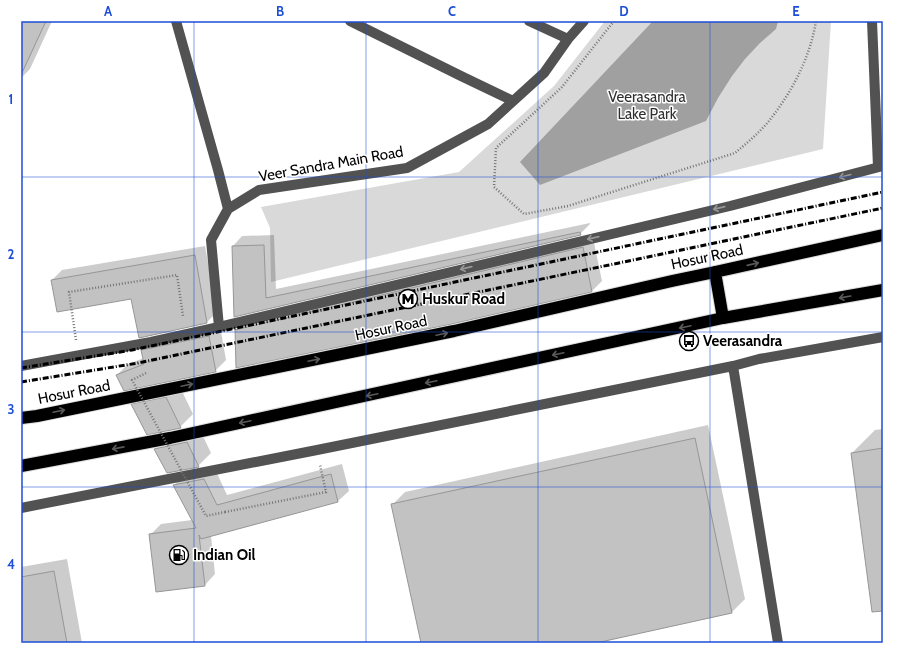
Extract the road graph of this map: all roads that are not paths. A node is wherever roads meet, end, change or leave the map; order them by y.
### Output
1 (176, 21) edge
2 (350, 21) edge
3 (530, 21) edge
4 (584, 21) edge
5 (872, 21) edge
6 (568, 39) junction
7 (513, 101) junction
8 (880, 167) edge
9 (228, 209) junction
10 (883, 235) edge
11 (715, 272) junction
12 (883, 290) edge
13 (723, 318) junction
14 (219, 327) junction
15 (883, 337) edge
16 (21, 366) edge
17 (733, 366) junction
18 (21, 418) edge
19 (21, 466) edge
20 (21, 508) edge
21 (778, 643) edge

1 - 9 street
2 - 7 street
3 - 6 street
4 - 6 street, Veer Sandra Main Road
5 - 8 street
6 - 7 street, Veer Sandra Main Road
7 - 9 street, Veer Sandra Main Road
8 -> 14 street
9 - 14 street, Veer Sandra Main Road
11 -> 10 highway, Hosur Road
11 - 13 highway
18 -> 11 highway, Hosur Road
12 -> 13 highway
13 -> 19 highway
14 - 16 street
15 - 17 street
17 - 20 street
17 - 21 street

